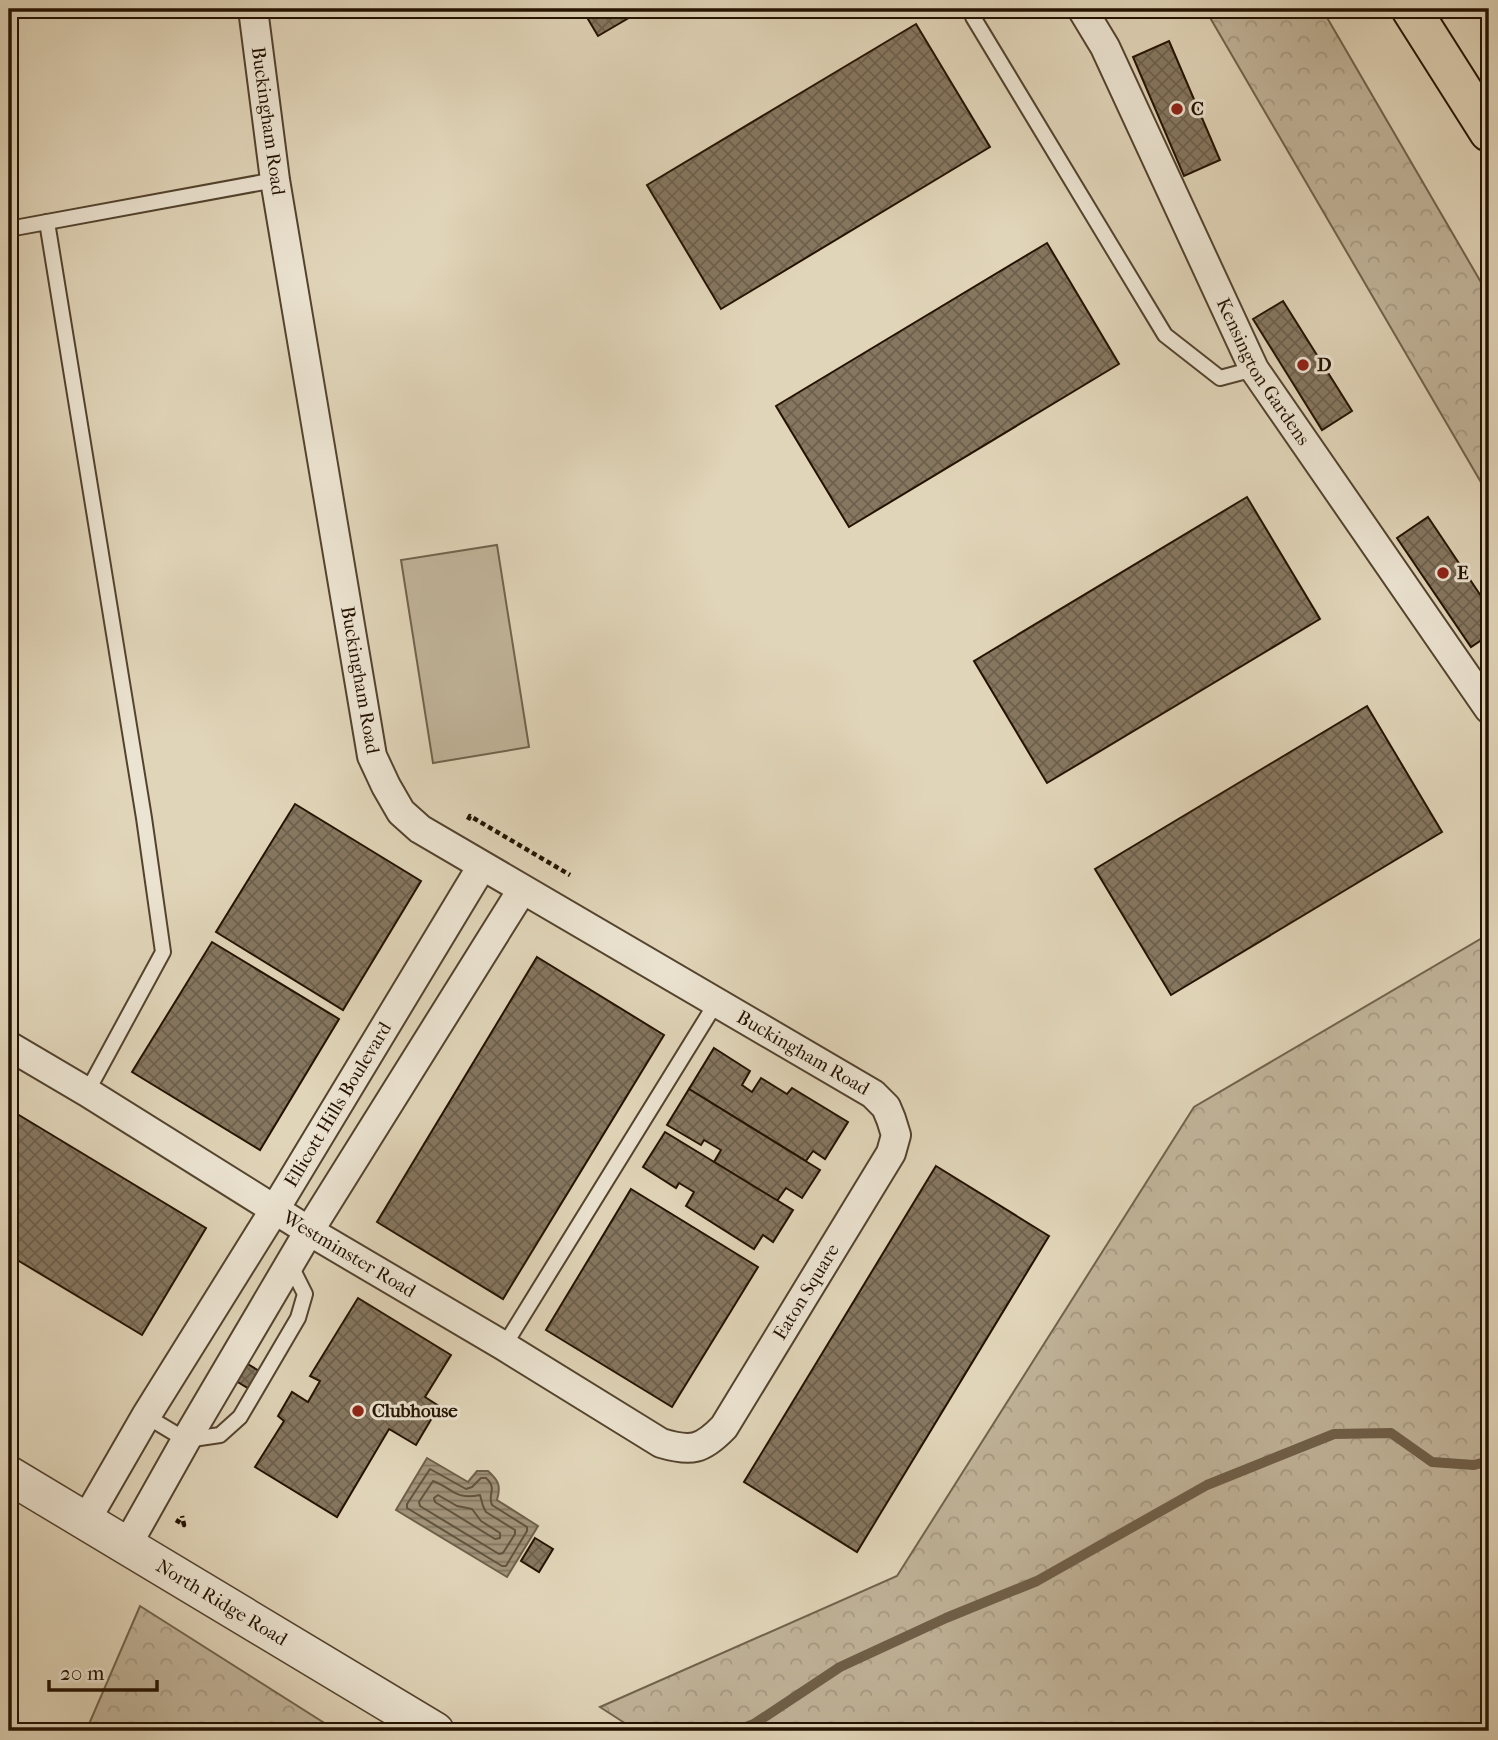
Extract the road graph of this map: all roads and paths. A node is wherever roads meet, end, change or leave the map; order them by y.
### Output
1 (253, 9) edge
2 (974, 9) edge
3 (1082, 9) edge
4 (1411, 9) edge
5 (1489, 132) edge
6 (275, 180) junction
7 (47, 222) junction
8 (9, 229) edge
9 (1254, 369) junction
10 (1489, 709) edge
11 (482, 866) junction
12 (522, 890) junction
13 (716, 1003) junction
14 (9, 1046) edge
15 (87, 1093) junction
16 (891, 1119) joint
17 (275, 1209) junction
18 (309, 1231) junction
19 (504, 1346) junction
20 (146, 1416) junction
21 (186, 1440) junction
22 (694, 1448) joint
23 (9, 1475) edge
24 (86, 1520) junction
25 (127, 1545) junction
26 (435, 1731) edge

1 - 6 street, Buckingham Road
2 - 9 lane
3 - 9 street, Kensington Gardens
4 - 5 highway
6 - 7 lane
6 - 11 street, Buckingham Road
7 - 8 lane
7 - 15 lane
9 - 10 street, Kensington Gardens
11 - 12 street, Buckingham Road
11 - 17 street, Ellicott Hills Boulevard
12 - 13 street, Buckingham Road
12 - 18 street
13 - 16 street, Buckingham Road
13 - 19 lane
14 - 15 street, Westminster Road
15 - 17 street, Westminster Road
16 - 22 street, Eaton Square
17 - 18 street, Westminster Road
17 - 20 street, Ellicott Hills Boulevard
18 - 19 street, Westminster Road
18 - 21 street
19 - 22 street, Westminster Road
20 - 21 lane
20 - 24 street, Ellicott Hills Boulevard
21 - 25 street
23 - 24 street, North Ridge Road
24 - 25 street, North Ridge Road
25 - 26 street, North Ridge Road

